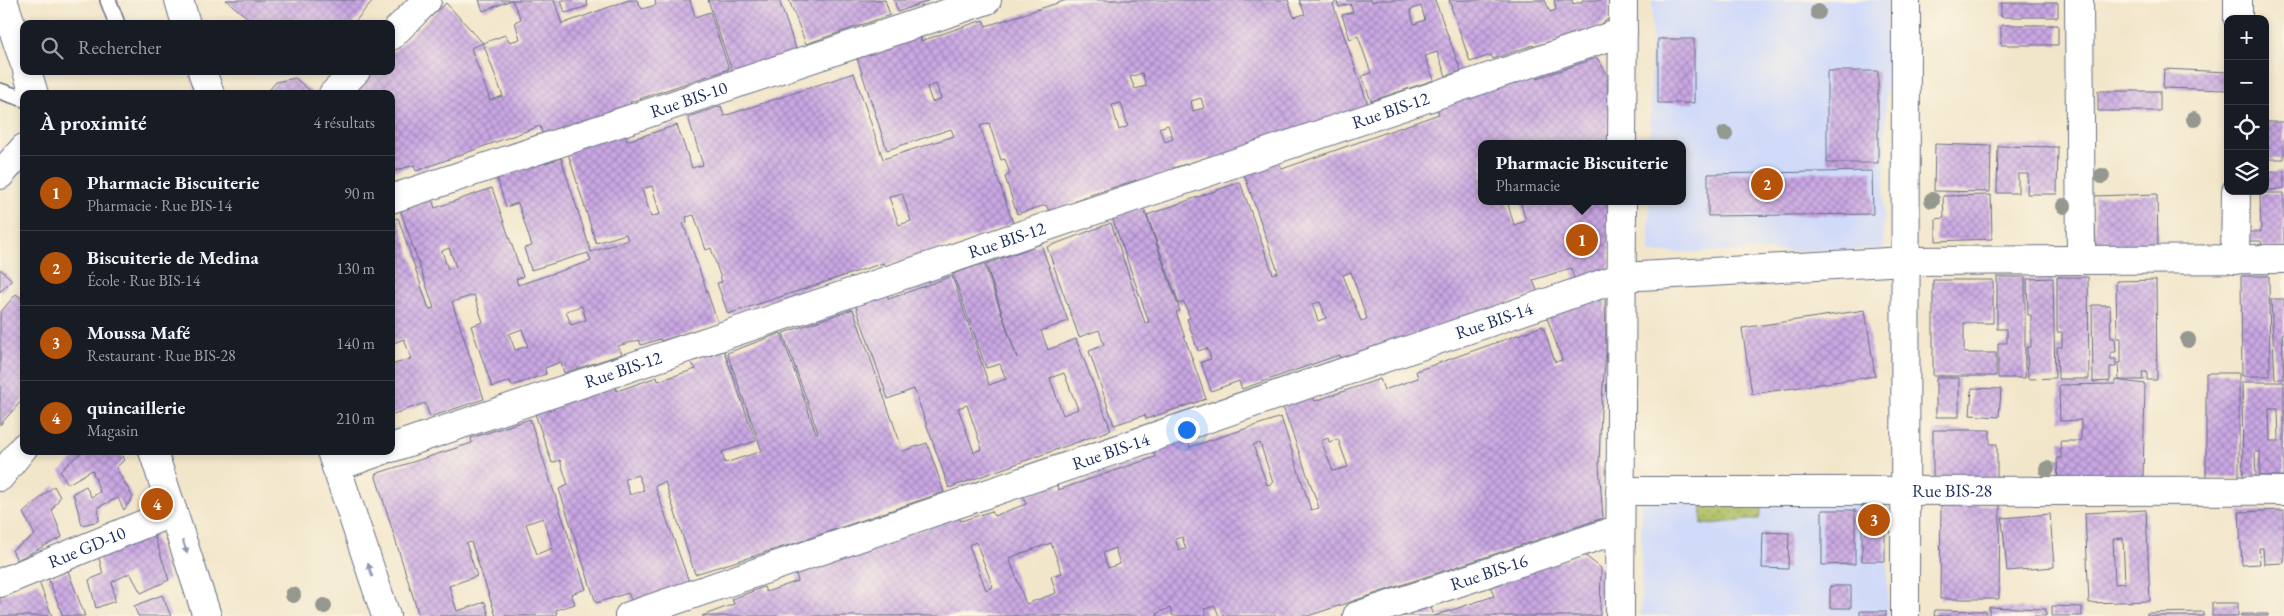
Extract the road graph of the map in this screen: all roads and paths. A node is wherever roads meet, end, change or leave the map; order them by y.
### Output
1 (3, 0) edge
2 (108, 0) edge
3 (179, 0) edge
4 (428, 0) edge
5 (986, 0) edge
6 (1623, 0) edge
7 (1906, 0) edge
8 (2079, 0) edge
9 (2238, 0) edge
10 (2238, 15) edge
11 (116, 20) edge
12 (185, 20) edge
13 (395, 32) edge
14 (1622, 32) junction
15 (14, 52) edge
16 (28, 75) edge
17 (203, 75) edge
18 (352, 75) edge
19 (0, 90) edge
20 (33, 90) edge
21 (209, 90) edge
22 (338, 90) edge
23 (20, 98) edge
24 (1622, 140) edge
25 (20, 152) edge
26 (0, 175) edge
27 (2236, 195) edge
28 (395, 198) edge
29 (1622, 205) edge
30 (2284, 259) edge
31 (2080, 260) junction
32 (2235, 260) junction
33 (1906, 261) junction
34 (1622, 277) junction
35 (395, 447) edge
36 (20, 452) edge
37 (154, 455) edge
38 (358, 455) edge
39 (334, 459) edge
40 (0, 477) edge
41 (1620, 491) junction
42 (2284, 491) edge
43 (1905, 492) junction
44 (173, 512) junction
45 (1620, 529) junction
46 (0, 583) edge
47 (207, 616) edge
48 (386, 616) edge
49 (629, 616) edge
50 (1357, 616) edge
51 (1620, 616) edge
52 (1905, 616) edge

1 - 15 street
2 - 11 lane
3 - 12 street
4 - 13 street
5 - 28 street, Rue BIS-10
6 - 14 street
7 - 33 street
8 - 31 street
9 - 10 street
14 - 24 street
14 - 35 street, Rue BIS-12
16 - 20 street
17 - 21 street
18 - 22 street
19 - 23 lane
25 - 26 street
27 - 32 street
29 - 34 street
30 - 32 street, Rue BIS-14
31 - 32 street, Rue BIS-14
31 - 33 street, Rue BIS-14
33 - 34 street, Rue BIS-14
33 - 43 street
34 - 41 street
34 - 49 street, Rue BIS-14
36 - 40 street
37 - 44 street
38 - 39 street
48 -> 39 street
41 - 43 street, Rue BIS-28
41 - 45 street
42 - 43 street, Rue BIS-28
43 - 52 street
44 - 46 street, Rue GD-10
44 -> 47 street
45 - 50 street, Rue BIS-16
45 - 51 street

